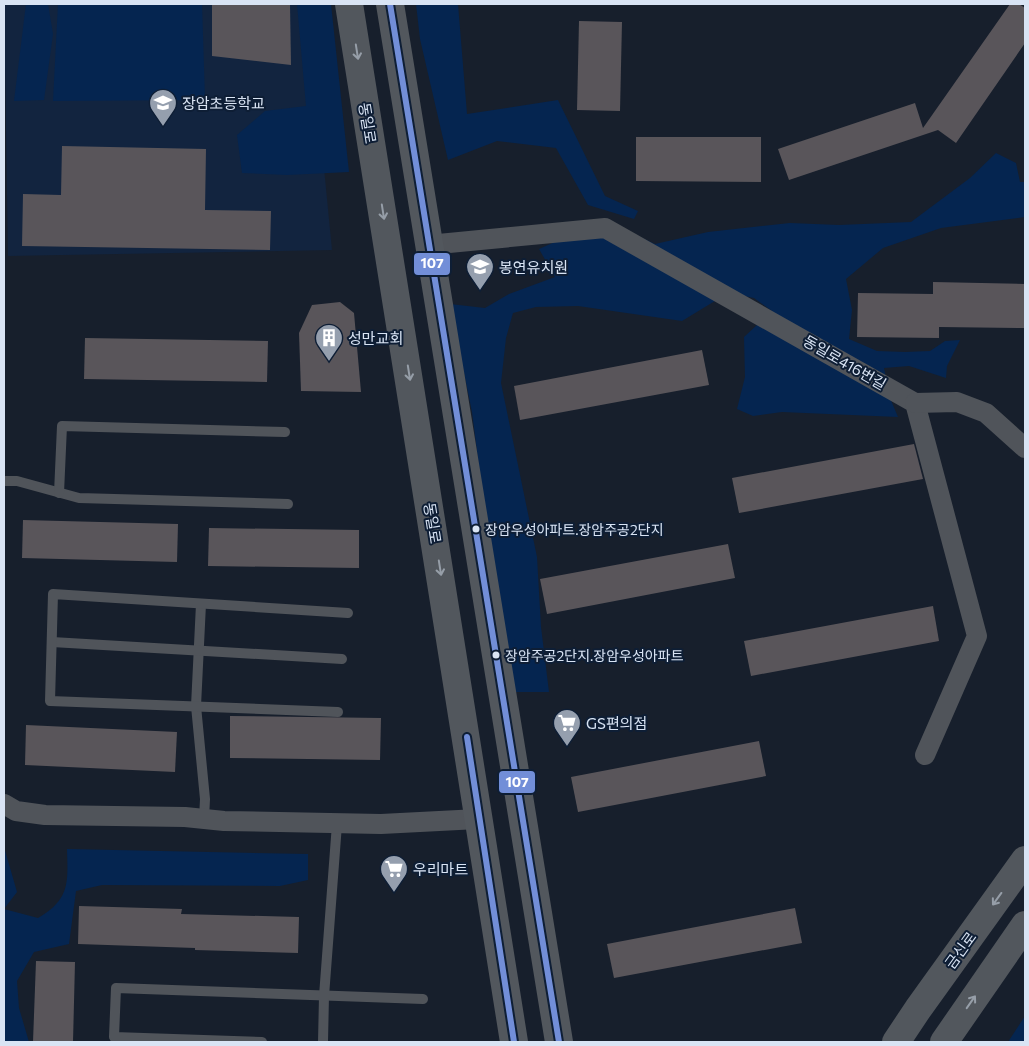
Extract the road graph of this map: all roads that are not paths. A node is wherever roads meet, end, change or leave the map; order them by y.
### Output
1 (349, 4) edge
2 (390, 4) edge
3 (428, 245) junction
4 (915, 403) junction
5 (285, 432) dead end
6 (1025, 448) edge
7 (4, 481) edge
8 (59, 493) junction
9 (288, 504) dead end
10 (201, 604) junction
11 (348, 613) dead end
12 (52, 642) junction
13 (198, 652) junction
14 (342, 659) dead end
15 (196, 706) junction
16 (338, 712) dead end
17 (925, 755) dead end
18 (4, 804) edge
19 (204, 819) junction
20 (478, 819) junction
21 (337, 824) junction
22 (1025, 860) edge
23 (1025, 925) edge
24 (324, 996) junction
25 (423, 999) dead end
26 (262, 1042) edge
27 (323, 1042) edge
28 (514, 1042) edge
29 (559, 1042) edge
30 (896, 1042) edge
31 (944, 1042) edge

1 -> 20 street, 동일로
2 - 3 street
3 - 4 street, 동일로416번길
3 - 29 street
4 - 6 street
4 - 17 street
5 - 8 lane
7 - 8 lane
8 - 9 lane
10 - 11 lane
10 - 12 lane
10 - 13 lane
12 - 13 lane
12 - 15 lane
13 - 14 lane
13 - 15 lane
15 - 16 lane
15 - 19 lane
18 - 19 street
19 - 21 street
20 - 21 street
20 - 28 street, 동일로
21 - 24 lane
22 -> 30 street, 금신로
31 -> 23 street
24 - 25 lane
24 - 26 lane
24 - 27 lane

